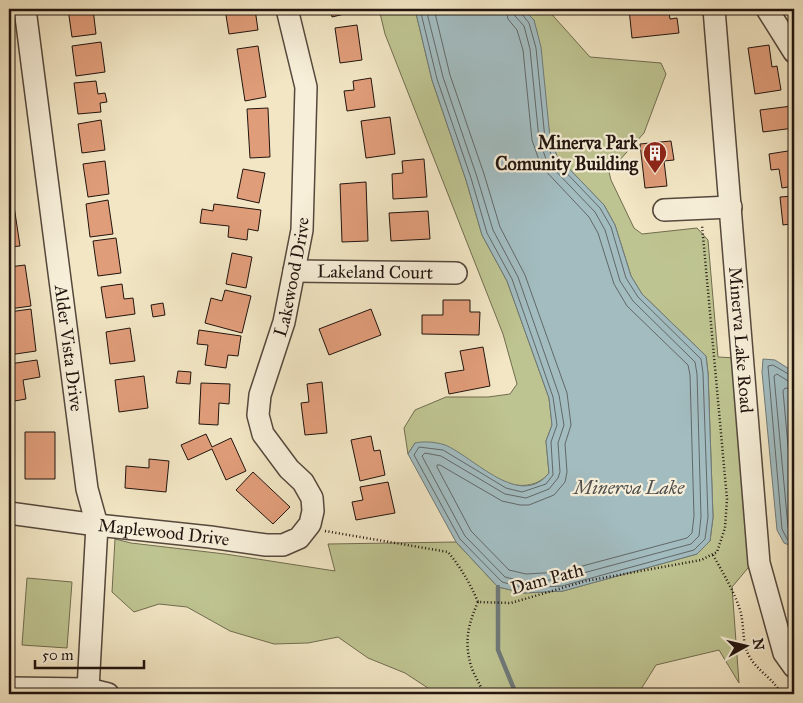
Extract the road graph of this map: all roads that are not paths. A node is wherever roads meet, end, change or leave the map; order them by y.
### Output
1 (25, 9) edge
2 (288, 9) edge
3 (714, 9) edge
4 (767, 9) edge
5 (794, 52) edge
6 (731, 208) junction
7 (664, 210) dead end
8 (294, 271) junction
9 (456, 273) dead end
10 (9, 513) edge
11 (97, 525) junction
12 (309, 525) joint
13 (794, 667) edge
14 (9, 688) edge
15 (88, 689) junction
16 (108, 694) edge

1 - 11 street, Alder Vista Drive
2 - 8 street, Lakewood Drive
3 - 6 street, Minerva Lake Road
4 - 5 street
6 - 7 street
6 - 13 street, Minerva Lake Road
8 - 9 street, Lakeland Court
8 - 12 street, Lakewood Drive
10 - 11 street, Maplewood Drive
11 - 12 street, Maplewood Drive
11 - 15 street, Alder Vista Drive
14 - 15 street
15 - 16 street

